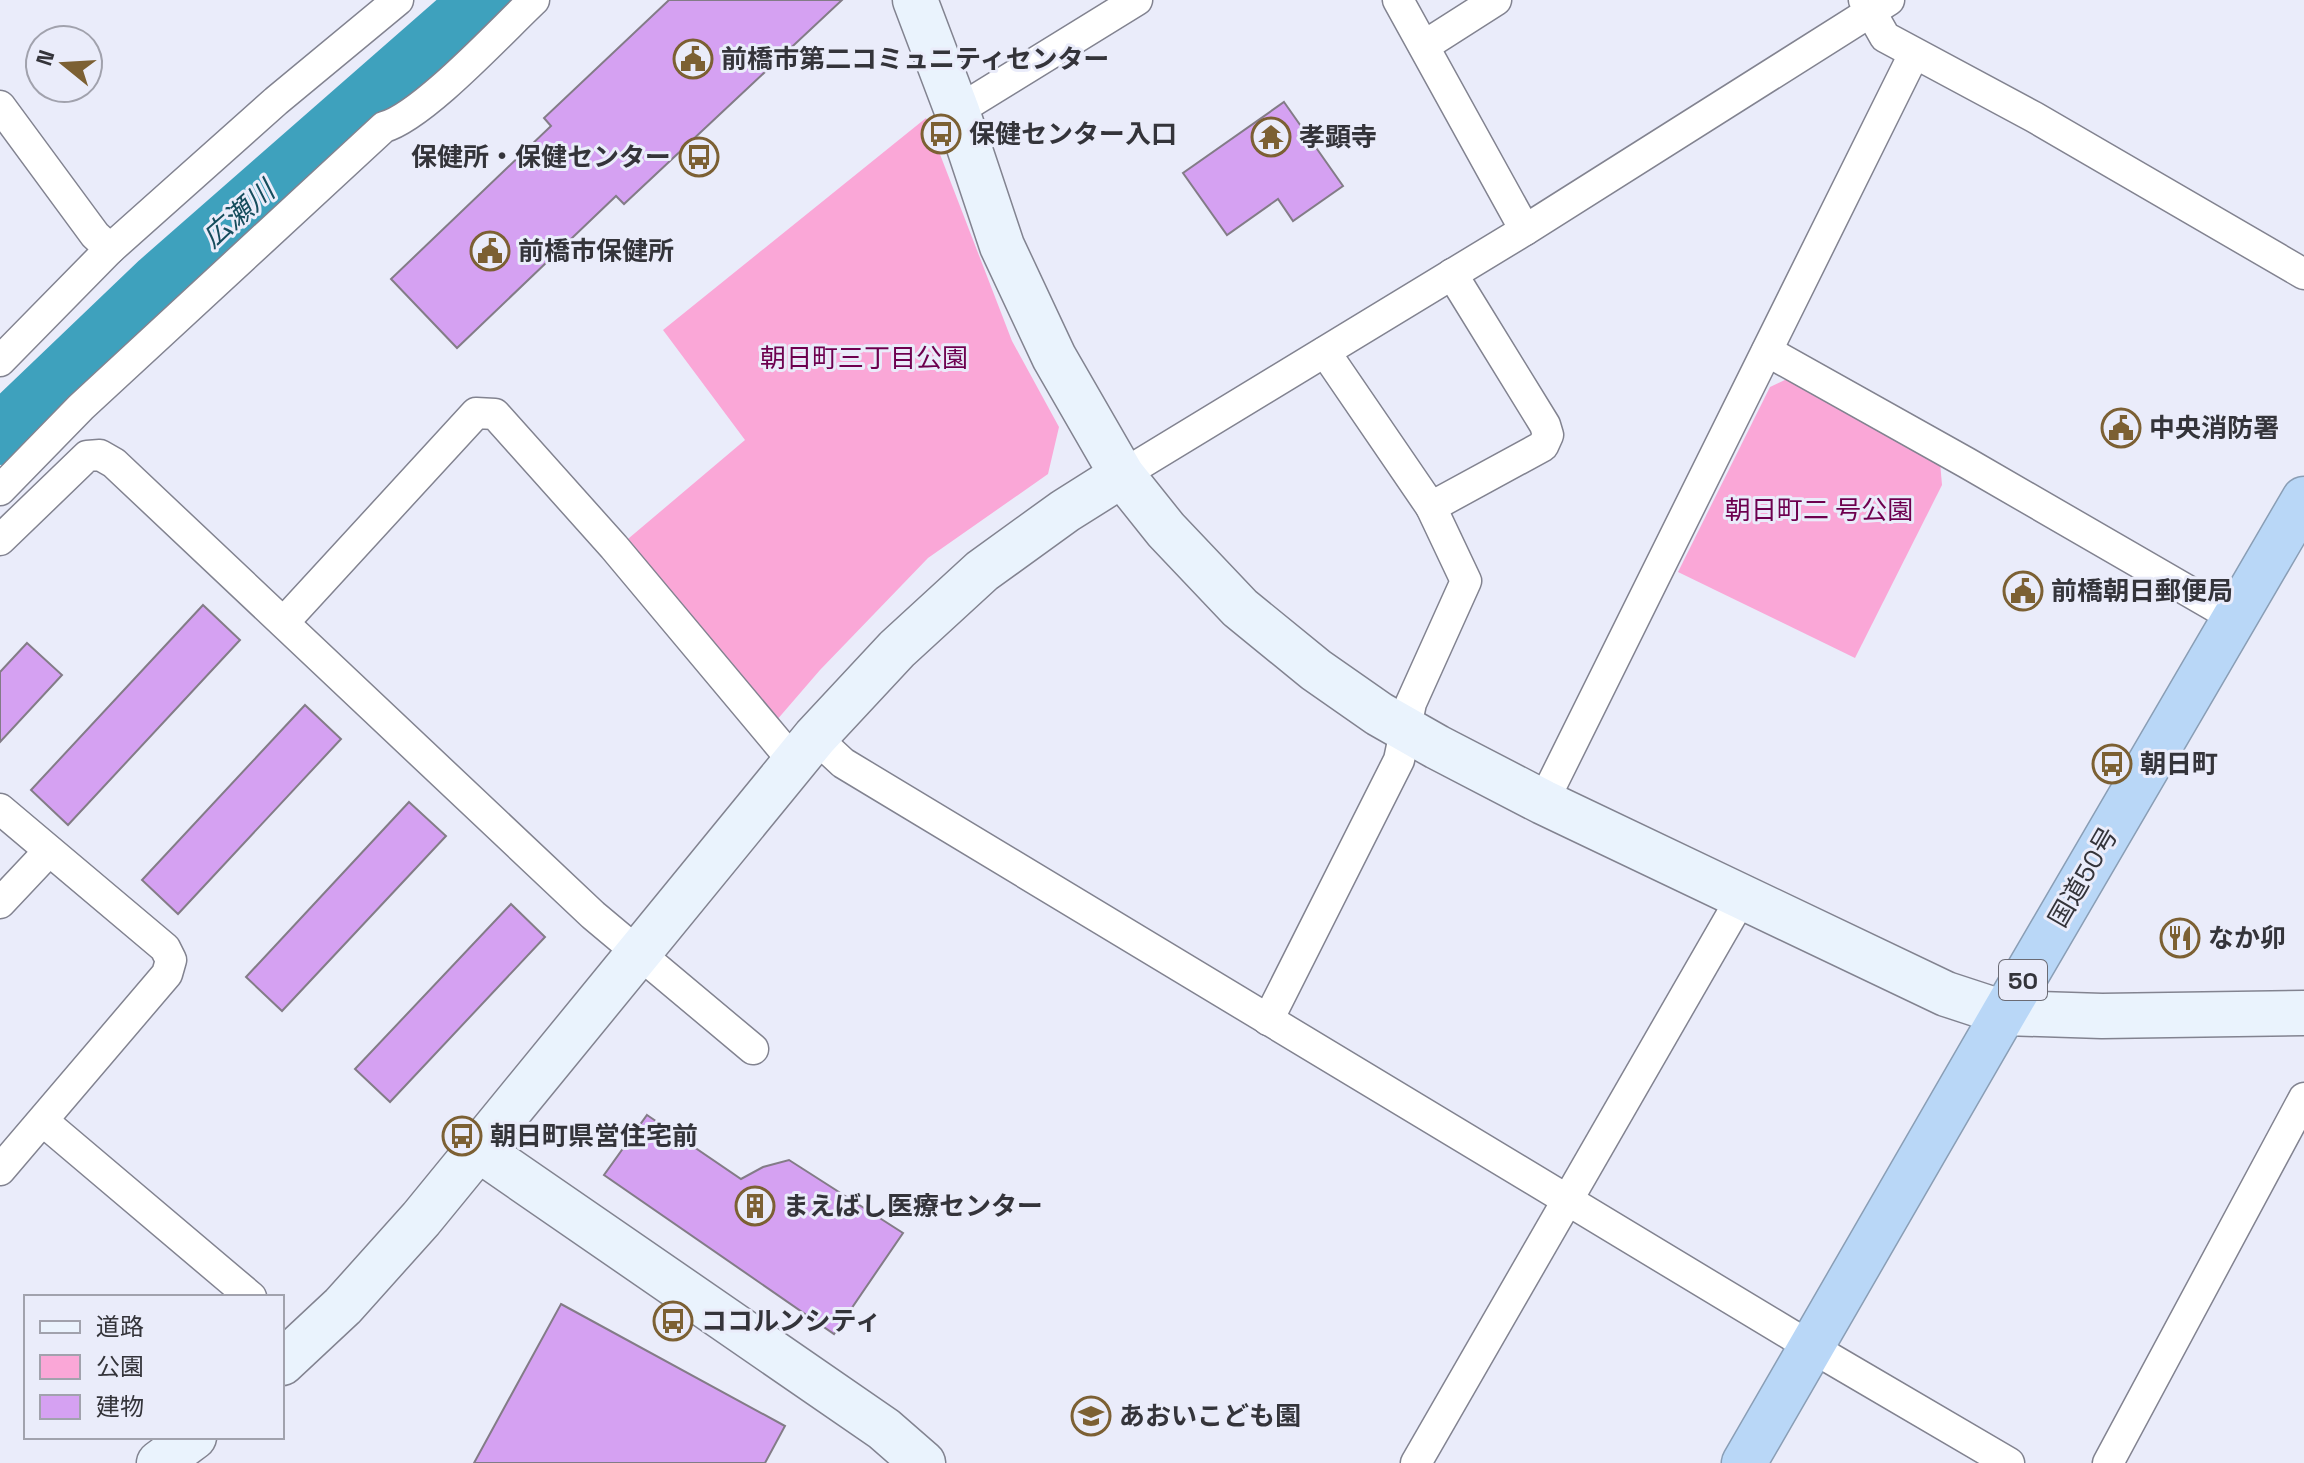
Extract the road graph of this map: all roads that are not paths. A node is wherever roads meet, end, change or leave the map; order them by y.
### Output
1 (398, 0) edge
2 (534, 0) edge
3 (915, 0) edge
4 (1137, 0) edge
5 (1398, 0) edge
6 (1496, 0) edge
7 (1874, 4) edge
8 (1424, 46) junction
9 (1914, 54) junction
10 (0, 106) edge
11 (957, 111) junction
12 (1525, 230) junction
13 (110, 249) junction
14 (1452, 274) junction
15 (2304, 274) edge
16 (1767, 351) junction
17 (1325, 352) junction
18 (0, 361) edge
19 (1122, 475) junction
20 (0, 490) edge
21 (2304, 499) edge
22 (1431, 507) junction
23 (0, 540) edge
24 (2235, 618) junction
25 (284, 622) junction
26 (1405, 728) junction
27 (805, 750) junction
28 (1543, 802) junction
29 (0, 809) edge
30 (49, 851) junction
31 (1742, 897) junction
32 (0, 903) edge
33 (639, 953) junction
34 (2004, 1013) junction
35 (2304, 1013) edge
36 (1268, 1020) junction
37 (753, 1049) dead end
38 (2304, 1098) edge
39 (43, 1121) junction
40 (478, 1149) junction
41 (0, 1170) edge
42 (1566, 1200) junction
43 (249, 1295) edge
44 (289, 1343) edge
45 (1811, 1347) junction
46 (191, 1439) edge
47 (159, 1463) edge
48 (923, 1463) edge
49 (1416, 1463) edge
50 (1744, 1463) edge
51 (2009, 1463) edge
52 (2108, 1463) edge

1 - 13 street
2 - 20 street
3 - 11 street
4 - 11 street
5 - 8 street
6 - 8 street
7 - 9 street
7 - 12 street
8 - 12 street
9 - 15 street
9 - 16 street
10 - 13 street
11 - 19 street
12 - 14 street
13 - 18 street
14 - 17 street
14 - 22 street
16 - 24 street
16 - 28 street
17 - 19 street
17 - 22 street
19 - 26 street
19 - 27 street
21 - 24 highway, 国道50号 / 50
22 - 26 street
23 - 25 street
24 - 34 highway, 国道50号 / 50
25 - 27 street
25 - 33 street
26 - 28 street
26 - 36 street
27 - 33 street
27 - 36 street
28 - 31 street
29 - 30 street
30 - 32 street
30 - 39 street
31 - 34 street
31 - 42 street
33 - 37 street
33 - 40 street
34 - 35 street
34 - 45 highway, 国道50号 / 50
36 - 42 street
38 - 52 street
39 - 41 street
39 - 43 street
40 - 44 street
40 - 48 street
42 - 45 street
42 - 49 street
45 - 50 highway, 国道50号 / 50
45 - 51 street
46 - 47 street

